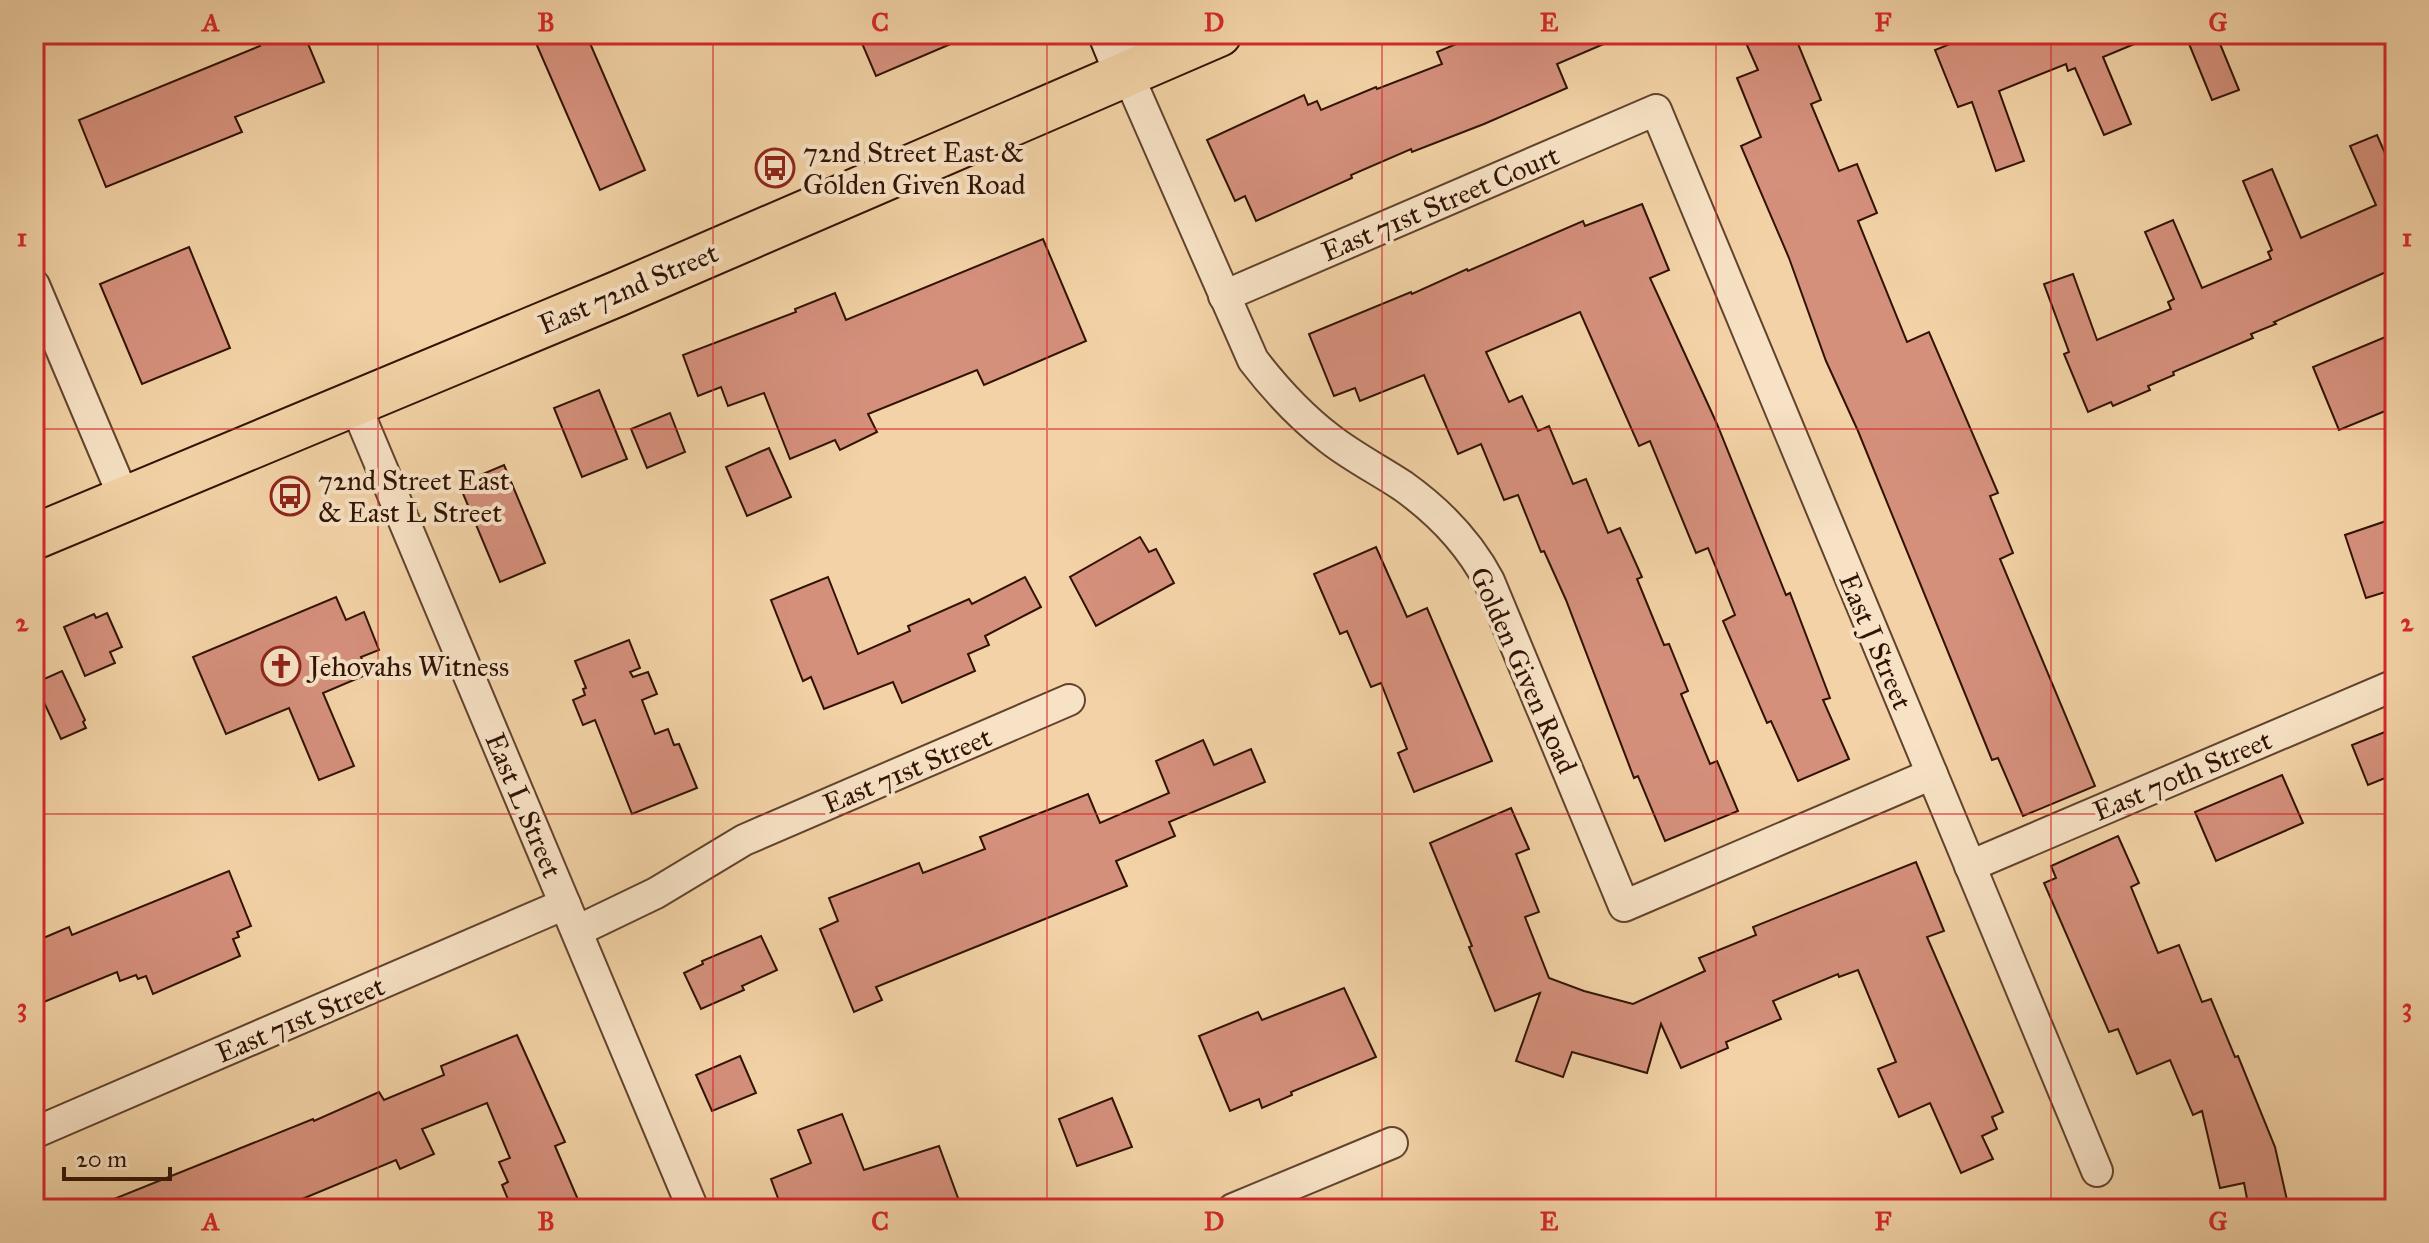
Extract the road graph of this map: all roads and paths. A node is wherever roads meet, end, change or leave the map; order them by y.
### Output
1 (1219, 34) edge
2 (1119, 53) edge
3 (1656, 110) joint
4 (34, 285) edge
5 (1224, 296) junction
6 (354, 402) junction
7 (125, 500) junction
8 (34, 537) edge
9 (2395, 685) edge
10 (1069, 700) dead end
11 (1932, 774) junction
12 (1970, 866) junction
13 (571, 918) junction
14 (34, 1133) edge
15 (1392, 1143) dead end
16 (2097, 1171) dead end
17 (693, 1209) edge
18 (1233, 1209) edge

1 - 2 main road, East 72nd Street
2 - 5 street, Golden Given Road
2 - 6 main road, East 72nd Street
3 - 5 street, East 71st Street Court
3 - 11 street, East J Street
4 - 7 street
5 - 11 street, Golden Given Road
6 - 7 main road, East 72nd Street
6 - 13 street, East L Street
7 - 8 main road, East 72nd Street
9 - 12 street, East 70th Street
10 - 13 street, East 71st Street
11 - 12 street, East J Street
12 - 16 street, East J Street
13 - 14 street, East 71st Street
13 - 17 street, East L Street
15 - 18 street

